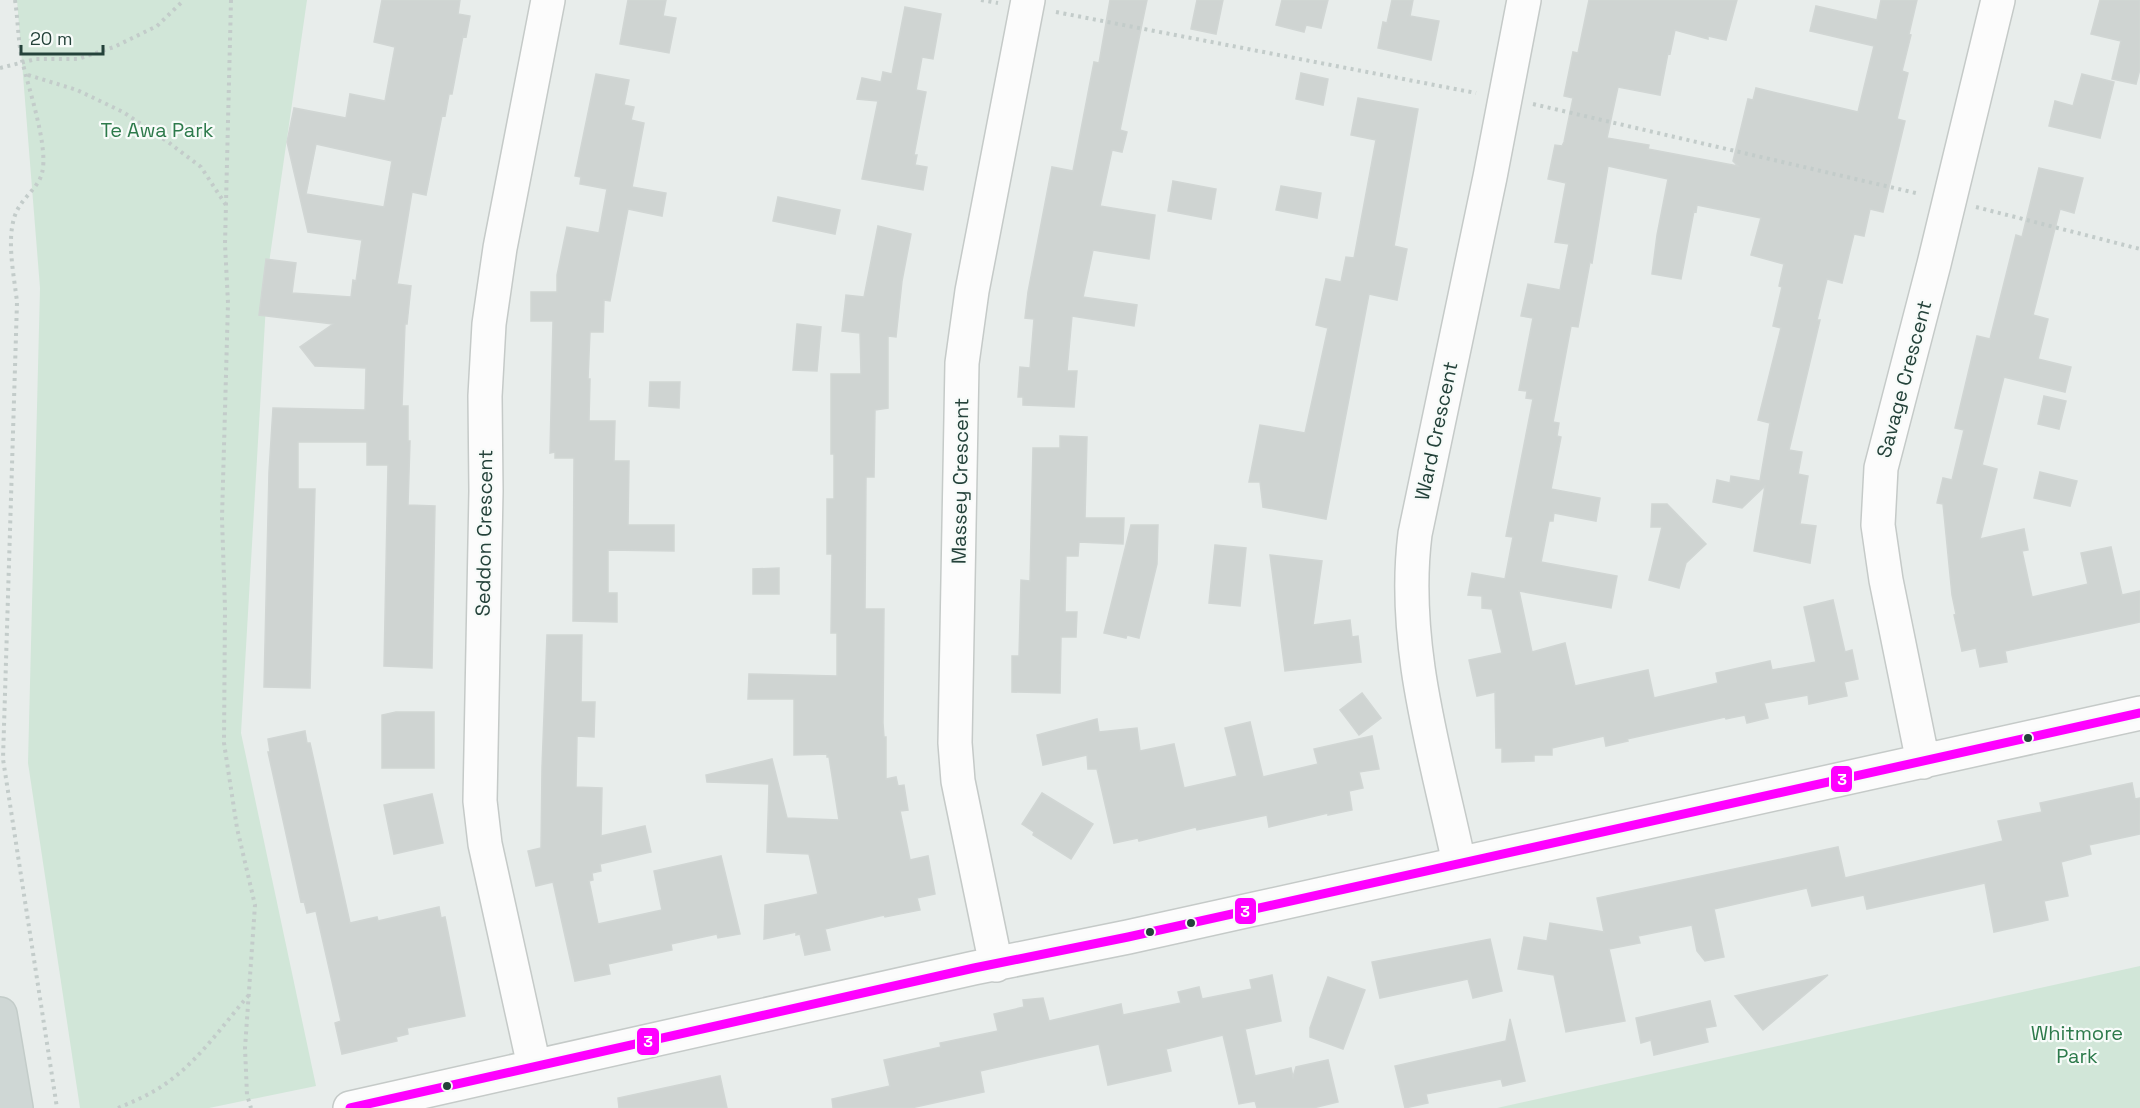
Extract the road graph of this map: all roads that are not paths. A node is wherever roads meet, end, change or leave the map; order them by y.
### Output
1 (548, 0) edge
2 (1524, 0) edge
3 (1998, 0) edge
4 (1027, 4) edge
5 (2140, 713) edge
6 (1923, 762) junction
7 (1459, 863) junction
8 (996, 964) junction
9 (0, 1014) edge
10 (534, 1066) junction
11 (16, 1108) edge
12 (350, 1108) edge

1 - 10 street, Seddon Crescent
2 - 7 street, Ward Crescent
3 - 6 street, Savage Crescent
4 - 8 street, Massey Crescent
5 - 6 street
6 - 7 street
7 - 8 street
8 - 10 street
9 - 11 main road
10 - 12 street

